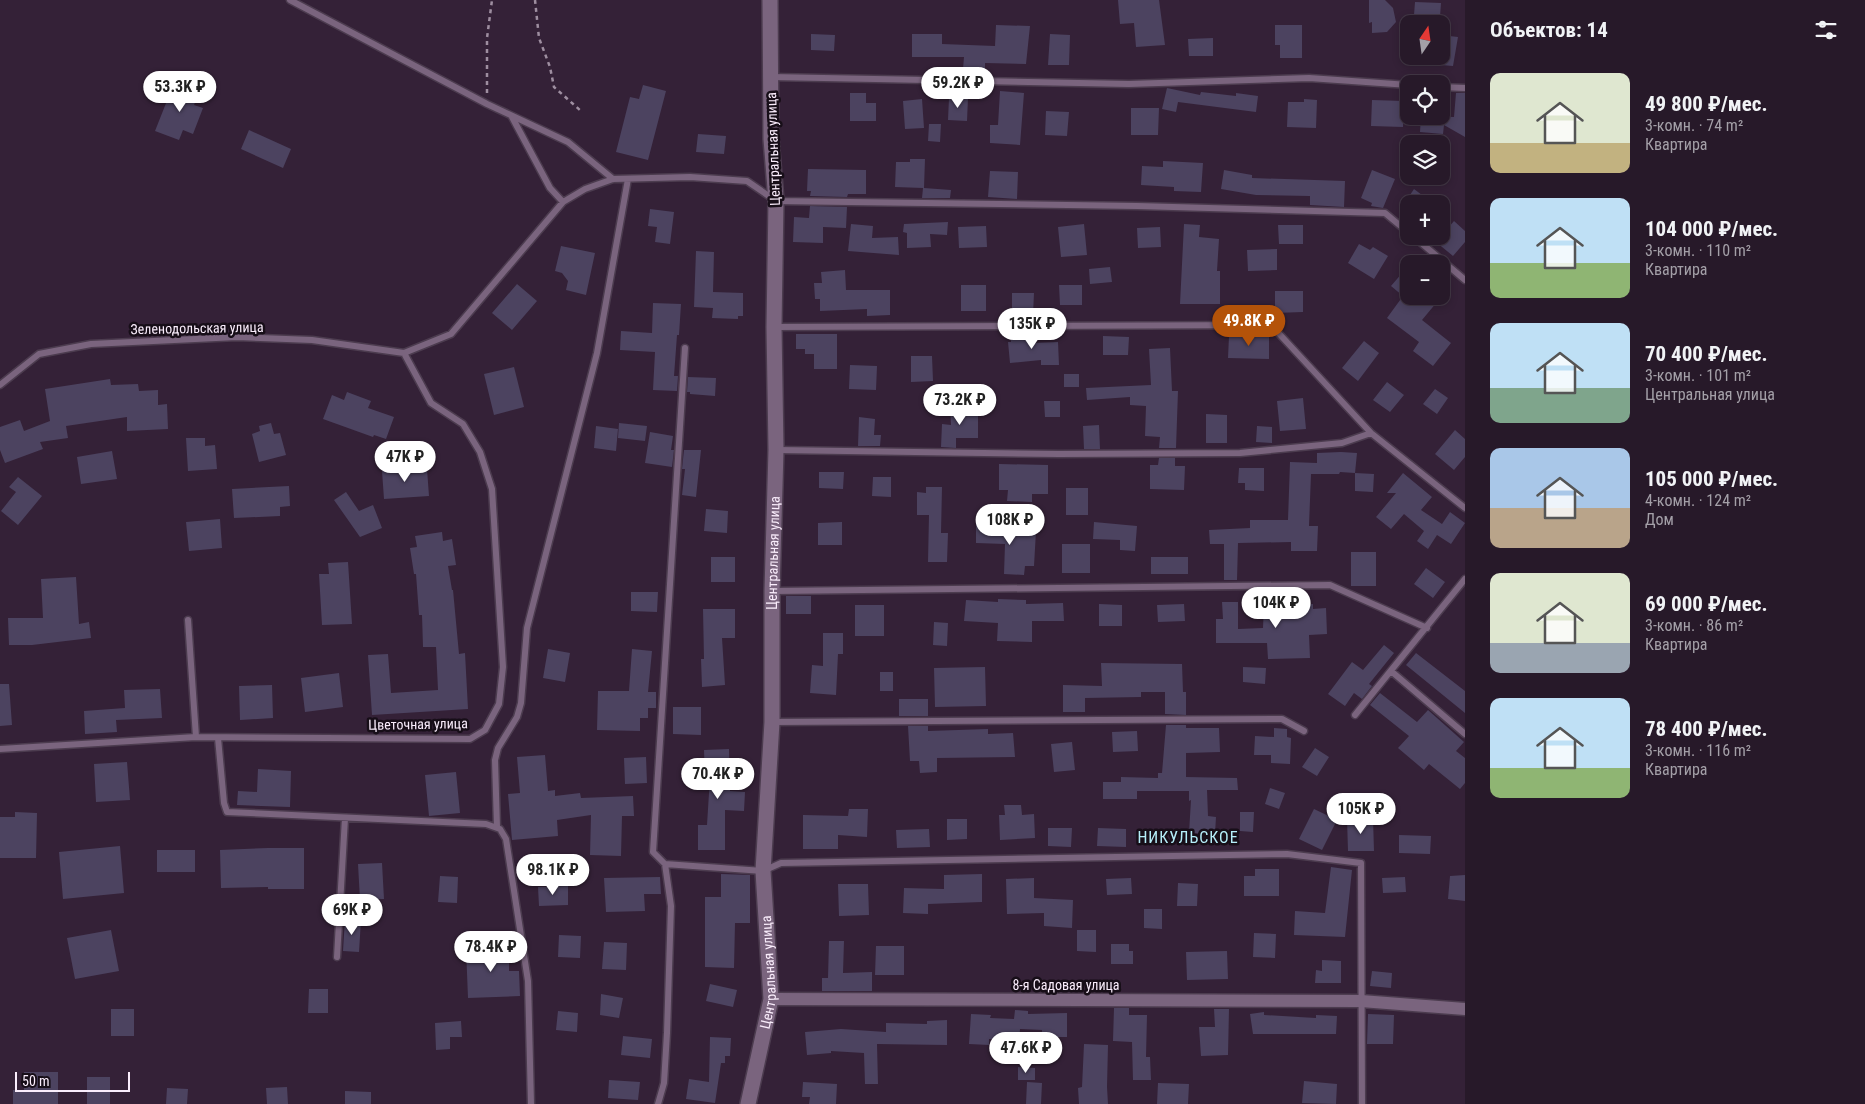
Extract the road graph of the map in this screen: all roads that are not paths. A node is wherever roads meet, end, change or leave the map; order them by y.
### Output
1 (290, 0) edge
2 (770, 0) edge
3 (771, 77) junction
4 (1400, 84) edge
5 (1450, 87) edge
6 (1465, 88) edge
7 (512, 117) junction
8 (613, 179) junction
9 (628, 179) junction
10 (776, 201) junction
11 (563, 202) junction
12 (1400, 226) edge
13 (1424, 245) edge
14 (1465, 280) edge
15 (774, 327) junction
16 (685, 348) dead end
17 (404, 353) junction
18 (0, 384) edge
19 (1371, 433) junction
20 (776, 450) junction
21 (1465, 508) edge
22 (1465, 579) edge
23 (772, 591) junction
24 (188, 620) dead end
25 (1427, 628) junction
26 (1391, 671) junction
27 (1355, 715) dead end
28 (772, 722) junction
29 (1304, 731) dead end
30 (1465, 734) edge
31 (196, 737) junction
32 (218, 738) junction
33 (0, 749) edge
34 (345, 818) junction
35 (497, 828) junction
36 (665, 864) junction
37 (763, 871) junction
38 (337, 957) dead end
39 (772, 999) junction
40 (1360, 1001) junction
41 (1465, 1009) edge
42 (531, 1104) edge
43 (658, 1104) edge
44 (748, 1104) edge
45 (1362, 1104) edge

1 - 7 lane
2 - 3 street, Центральная улица
3 - 4 lane
3 - 10 street, Центральная улица
5 - 6 lane
7 - 8 lane
7 - 11 lane
8 - 9 lane
8 - 11 lane
9 - 10 lane
9 - 35 lane
10 - 12 lane
10 - 15 street, Центральная улица
11 - 17 lane
13 - 14 lane
15 - 19 lane
15 - 20 street, Центральная улица
16 - 36 lane
17 - 18 lane, Зеленодольская улица
17 - 32 lane, Цветочная улица
19 - 20 lane
19 - 21 lane
20 - 23 street, Центральная улица
22 - 25 lane
23 - 25 lane
23 - 28 street, Центральная улица
24 - 31 lane
25 - 26 lane
26 - 27 lane
26 - 30 lane
28 - 29 lane
28 - 37 street, Центральная улица
31 - 32 lane, Цветочная улица
31 - 33 lane, Цветочная улица
32 - 34 lane
34 - 35 lane
34 - 38 lane
35 - 42 lane
36 - 37 lane
36 - 43 lane
37 - 39 street, Центральная улица
37 - 40 lane
39 - 40 street, 8-я Садовая улица
39 - 44 street, Центральная улица
40 - 41 street, 8-я Садовая улица
40 - 45 lane

